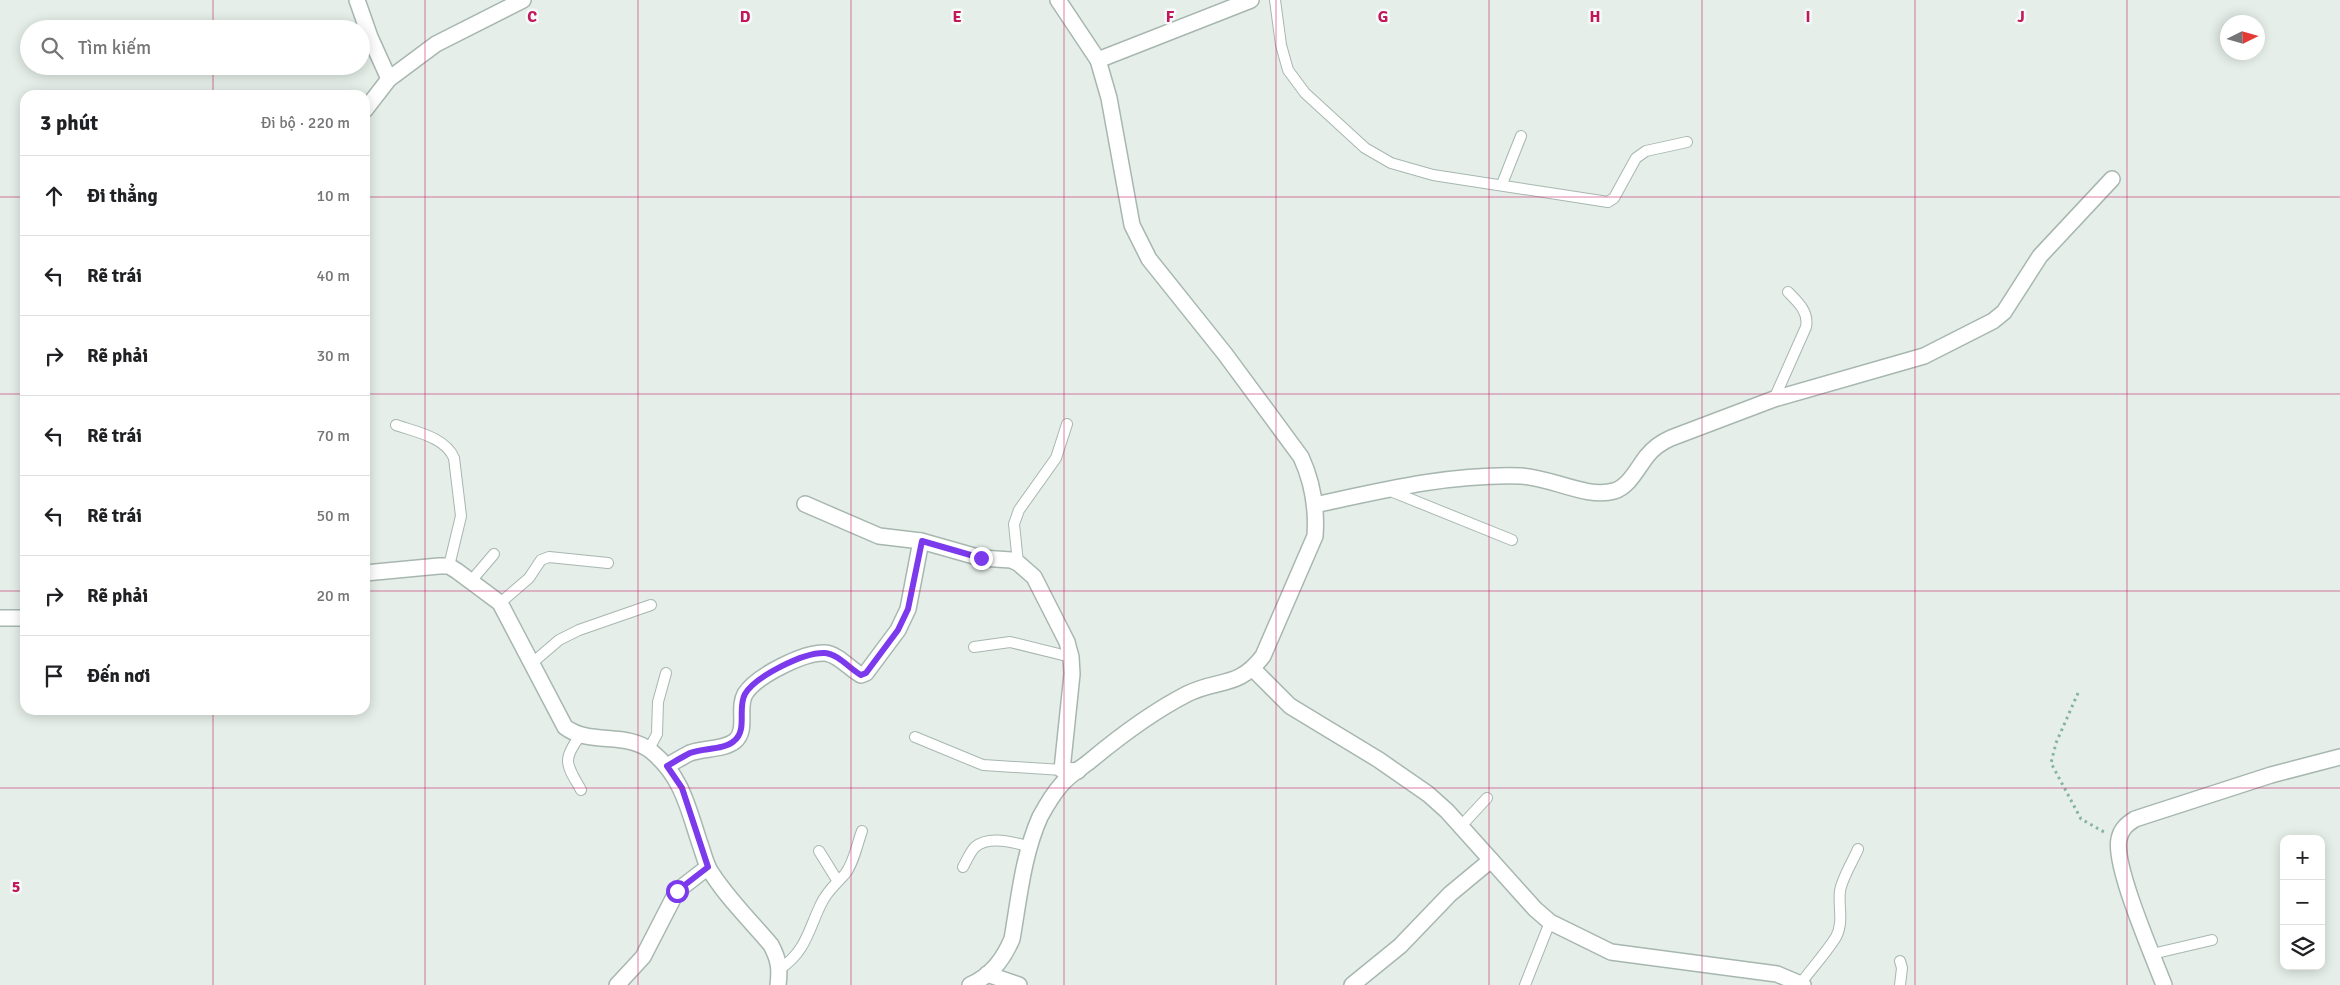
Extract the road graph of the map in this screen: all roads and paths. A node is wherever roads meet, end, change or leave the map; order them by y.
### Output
1 (357, 0) edge
2 (523, 0) edge
3 (1058, 0) edge
4 (1251, 0) edge
5 (1275, 0) edge
6 (365, 20) edge
7 (370, 32) edge
8 (1098, 60) junction
9 (389, 78) junction
10 (370, 103) edge
11 (1521, 136) dead end
12 (1687, 142) dead end
13 (2112, 179) dead end
14 (1502, 184) junction
15 (1788, 292) dead end
16 (1774, 399) junction
17 (396, 424) dead end
18 (1067, 424) dead end
19 (1387, 489) junction
20 (805, 504) dead end
21 (1315, 505) junction
22 (1512, 540) dead end
23 (922, 541) junction
24 (494, 554) dead end
25 (608, 563) dead end
26 (1018, 563) junction
27 (449, 566) junction
28 (370, 573) edge
29 (471, 581) junction
30 (500, 602) junction
31 (651, 604) dead end
32 (0, 618) edge
33 (20, 618) edge
34 (974, 647) dead end
35 (1071, 657) junction
36 (532, 664) junction
37 (1253, 669) junction
38 (666, 674) dead end
39 (2078, 693) dead end
40 (580, 736) junction
41 (915, 738) dead end
42 (649, 749) junction
43 (2340, 758) edge
44 (667, 766) junction
45 (1062, 770) junction
46 (1078, 771) junction
47 (581, 790) dead end
48 (1486, 798) dead end
49 (1461, 826) junction
50 (862, 831) dead end
51 (2119, 837) junction
52 (1029, 846) junction
53 (1858, 849) dead end
54 (819, 851) dead end
55 (1491, 860) junction
56 (708, 867) junction
57 (963, 867) dead end
58 (837, 880) junction
59 (1550, 922) junction
60 (2212, 940) dead end
61 (2152, 954) junction
62 (1900, 961) dead end
63 (780, 969) junction
64 (988, 974) junction
65 (1802, 984) edge
66 (617, 985) edge
67 (778, 985) edge
68 (970, 985) edge
69 (1019, 985) edge
70 (1352, 985) edge
71 (1525, 985) edge
72 (1900, 985) edge
73 (2164, 985) edge

1 - 6 street
2 - 9 street
3 - 8 street
4 - 8 street
5 - 14 lane
7 - 9 street
8 - 21 street
9 - 10 street
11 - 14 lane
12 - 14 lane
13 - 16 street
15 - 16 lane
16 - 19 street
17 - 27 lane
18 - 26 lane
19 - 21 street
19 - 22 lane
20 - 23 street
21 - 37 street
23 - 26 street
23 - 44 street
24 - 29 lane
25 - 30 lane
26 - 35 street
27 - 28 street
27 - 29 street
29 - 30 street
30 - 36 street
31 - 36 lane
32 - 33 street
34 - 35 lane
35 - 45 street
36 - 40 street
37 - 46 street
37 - 49 street
38 - 42 lane
39 - 51 path
40 - 42 street
40 - 47 lane
41 - 45 lane
42 - 44 street
43 - 51 street
44 - 56 street
45 - 46 street
46 - 52 street
48 - 49 lane
49 - 55 street
50 - 58 lane
51 - 61 street
52 - 57 lane
52 - 64 street
53 - 65 lane
54 - 58 lane
55 - 59 street
55 - 70 street
56 - 63 street
56 - 66 street
58 - 63 lane
59 - 65 street
59 - 71 lane
60 - 61 lane
61 - 73 street
62 - 72 lane
63 - 67 street
64 - 68 street
64 - 69 street

